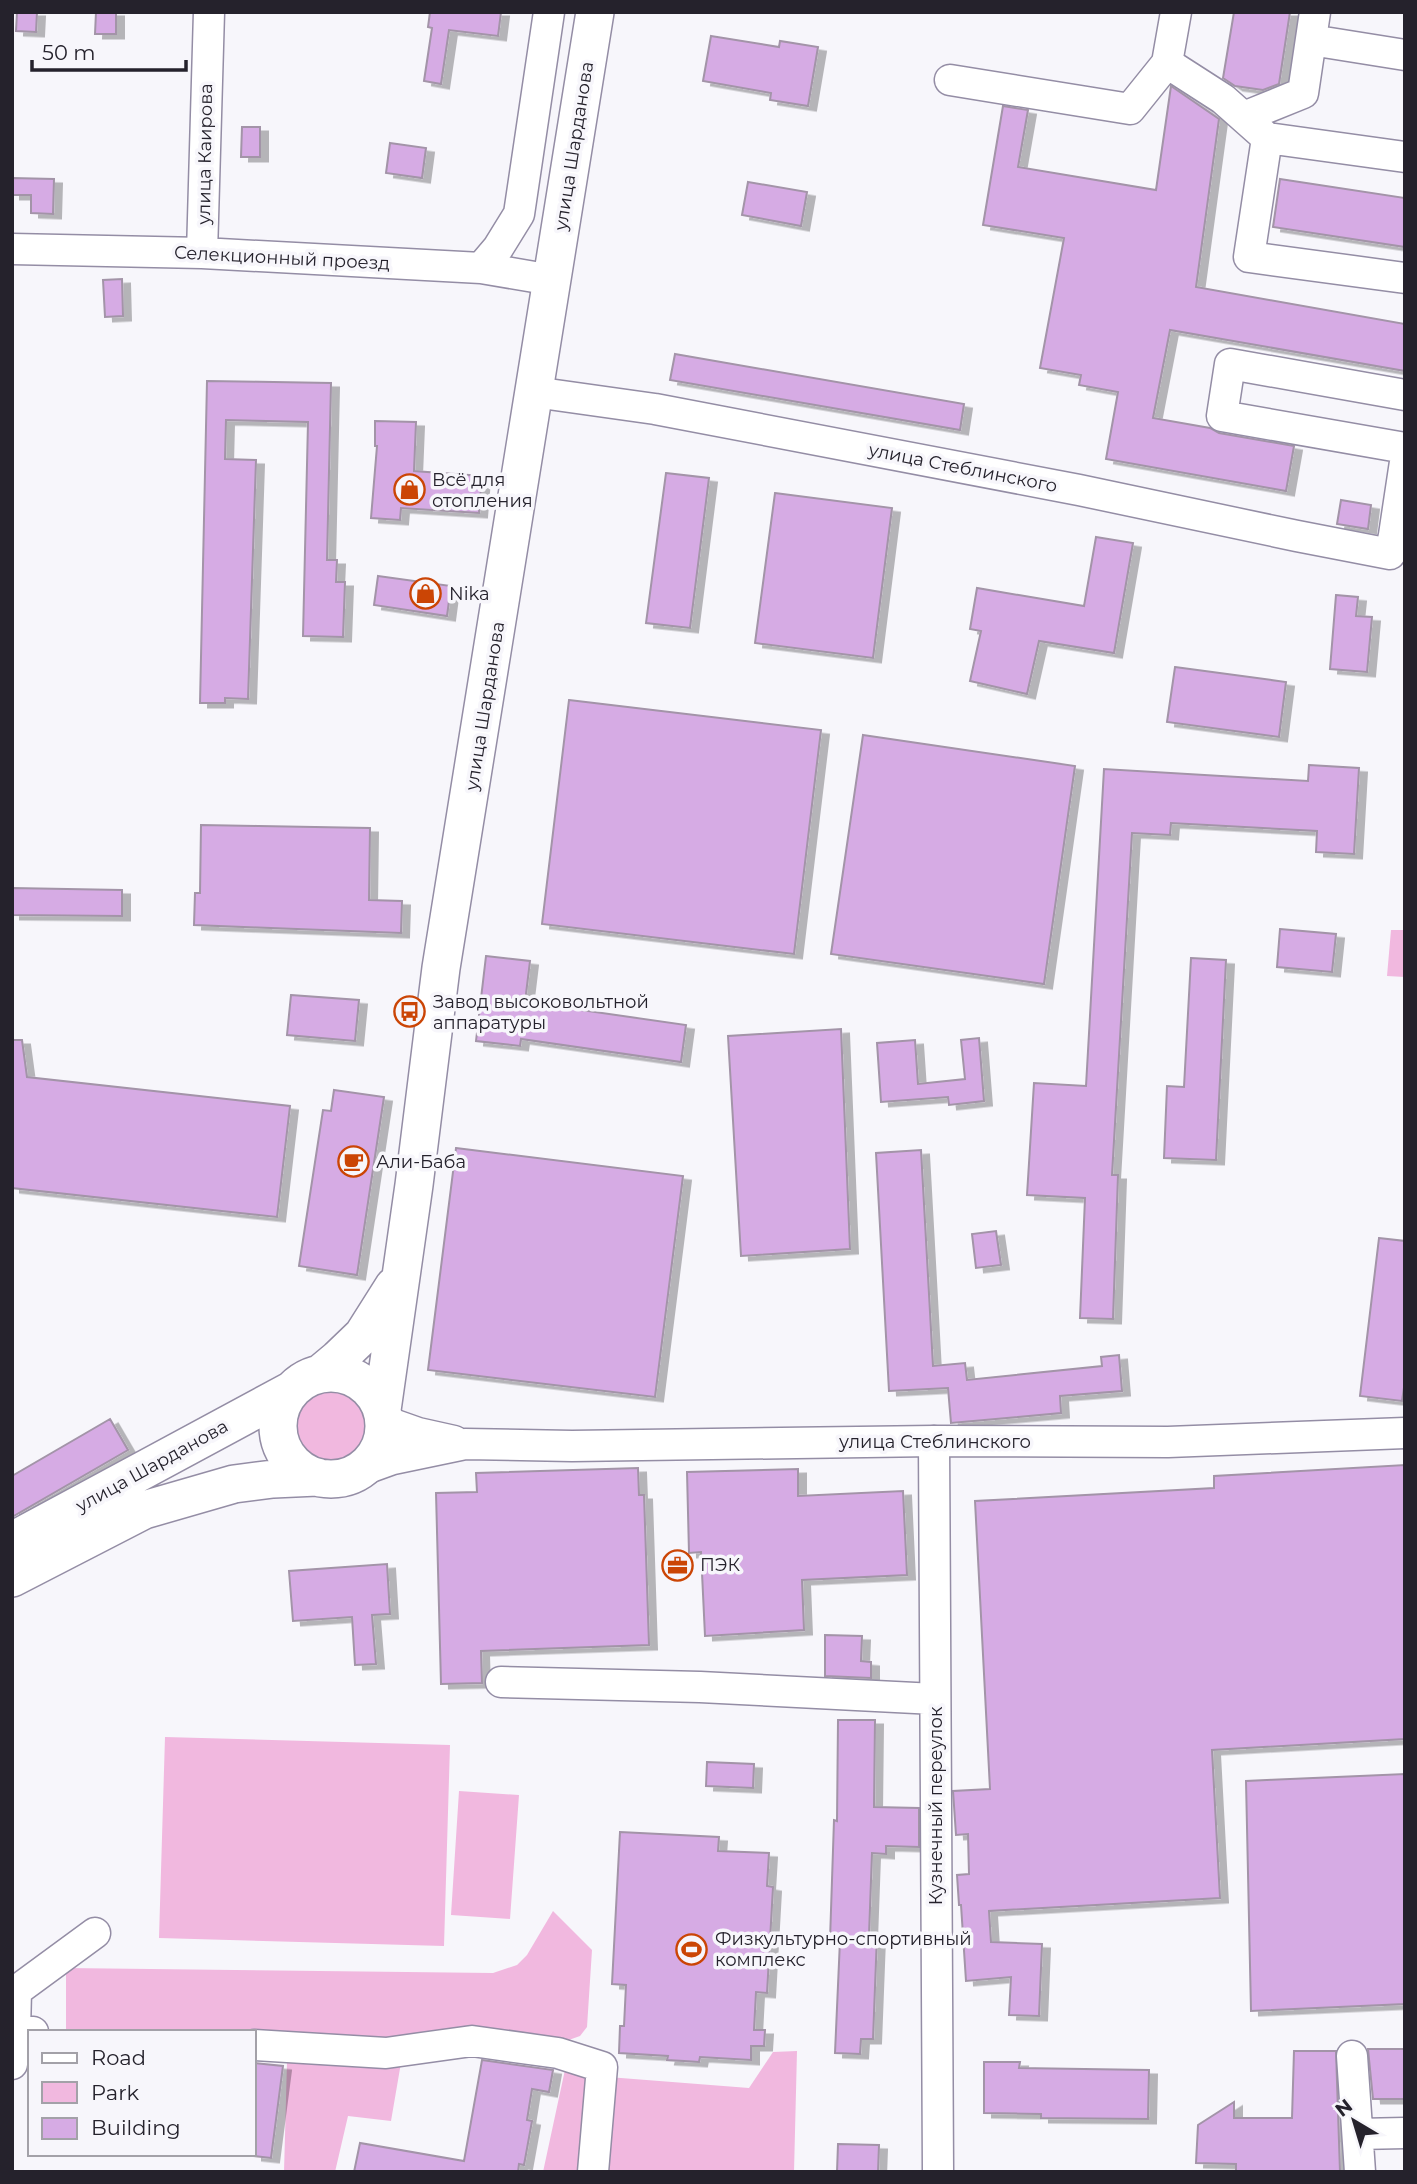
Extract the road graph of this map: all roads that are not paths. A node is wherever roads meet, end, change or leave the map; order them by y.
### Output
1 (209, 12) edge
2 (549, 12) edge
3 (596, 12) edge
4 (1176, 12) edge
5 (1313, 26) edge
6 (1405, 55) edge
7 (1167, 63) junction
8 (950, 80) dead end
9 (1244, 117) junction
10 (1267, 138) junction
11 (1405, 157) edge
12 (12, 249) edge
13 (202, 253) junction
14 (481, 268) junction
15 (1405, 278) edge
16 (552, 280) junction
17 (534, 392) junction
18 (1405, 395) edge
19 (1405, 449) edge
20 (1405, 462) edge
21 (401, 1276) junction
22 (306, 1382) junction
23 (383, 1415) junction
24 (1405, 1433) edge
25 (934, 1441) junction
26 (465, 1444) junction
27 (356, 1472) junction
28 (317, 1477) junction
29 (12, 1542) edge
30 (12, 1578) edge
31 (501, 1682) dead end
32 (936, 1699) junction
33 (95, 1933) dead end
34 (24, 2031) edge
35 (256, 2045) edge
36 (1352, 2056) dead end
37 (12, 2064) edge
38 (1405, 2133) edge
39 (1357, 2134) junction
40 (593, 2172) edge
41 (939, 2172) edge
42 (1360, 2172) edge

1 - 13 street, улица Каирова
2 - 14 street
3 - 16 main road, улица Шарданова
4 - 7 street
5 - 6 street
5 - 9 street
7 - 8 street
7 - 9 street
9 - 10 street
10 - 11 street
10 - 15 street
12 - 13 street, Селекционный проезд
13 - 14 street, Селекционный проезд
14 - 16 street, Селекционный проезд
16 - 17 main road, улица Шарданова
17 - 20 street, улица Стеблинского
17 - 21 main road, улица Шарданова
18 - 19 street
21 - 22 main road
21 - 23 main road, улица Шарданова
22 - 23 main road
22 - 28 main road
22 - 29 main road, улица Шарданова
23 - 26 street
23 - 27 main road
24 - 25 street, улица Стеблинского
25 - 26 street, улица Стеблинского
25 - 32 street, Кузнечный переулок
26 - 27 street
27 - 28 main road
28 - 30 main road, улица Шарданова
31 - 32 street
32 - 41 street, Кузнечный переулок
33 - 34 street
34 - 37 street
35 - 40 street
36 - 39 street
38 - 39 street
39 - 42 street

